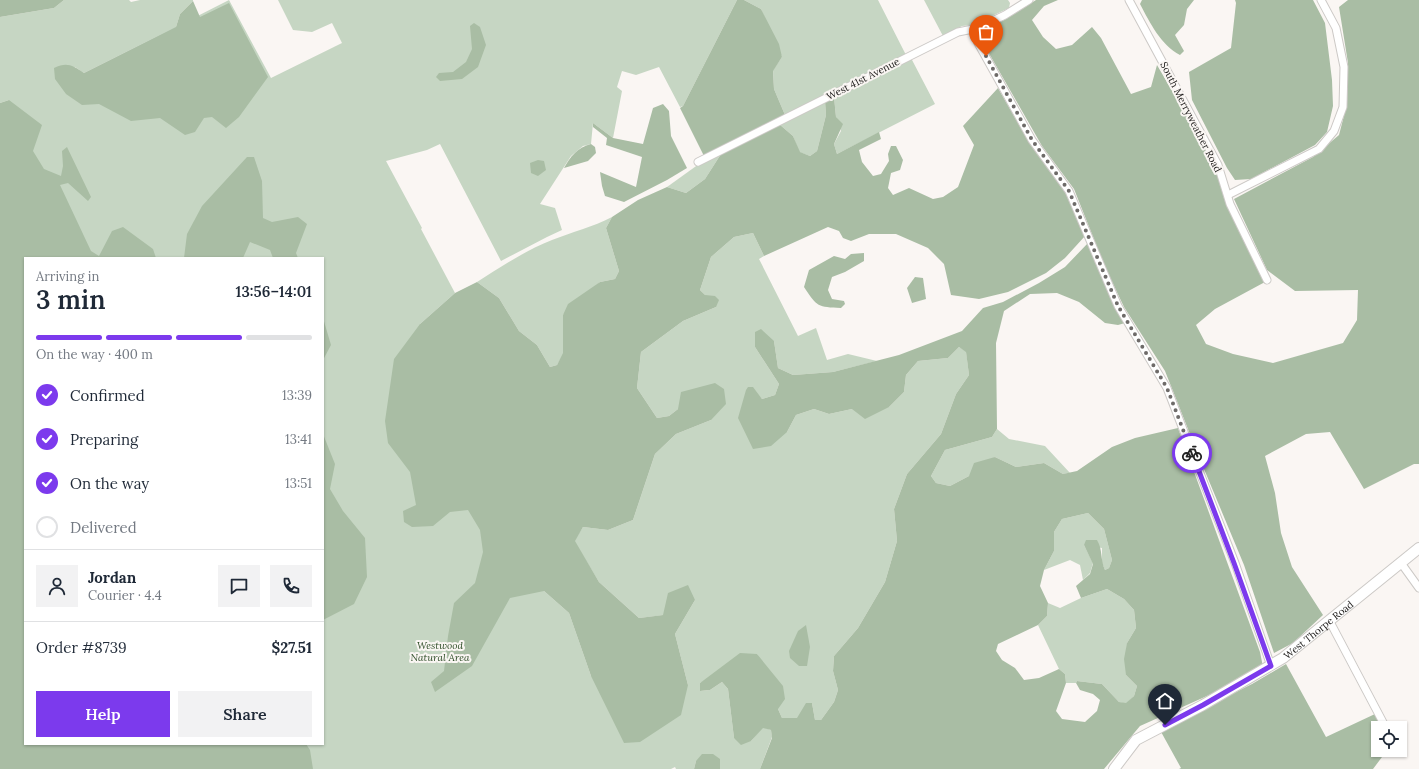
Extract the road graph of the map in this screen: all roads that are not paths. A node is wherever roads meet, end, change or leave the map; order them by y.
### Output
1 (1029, 0) edge
2 (1129, 0) edge
3 (1322, 0) edge
4 (1018, 2) edge
5 (978, 28) junction
6 (698, 162) dead end
7 (1228, 196) junction
8 (1267, 280) dead end
9 (1419, 548) edge
10 (1400, 563) junction
11 (1419, 588) edge
12 (1330, 620) junction
13 (1271, 666) junction
14 (1382, 721) edge
15 (1114, 769) edge

1 - 4 street, West 41st Avenue
2 - 7 street, South Merryweather Road
3 - 7 street
4 - 5 street, West 41st Avenue
5 - 6 street, West 41st Avenue
5 - 13 street
7 - 8 street, South Merryweather Road
9 - 10 street, West Thorpe Road
10 - 11 street
10 - 12 street, West Thorpe Road
12 - 13 street, West Thorpe Road
12 - 14 street
13 - 15 street, West Thorpe Road

